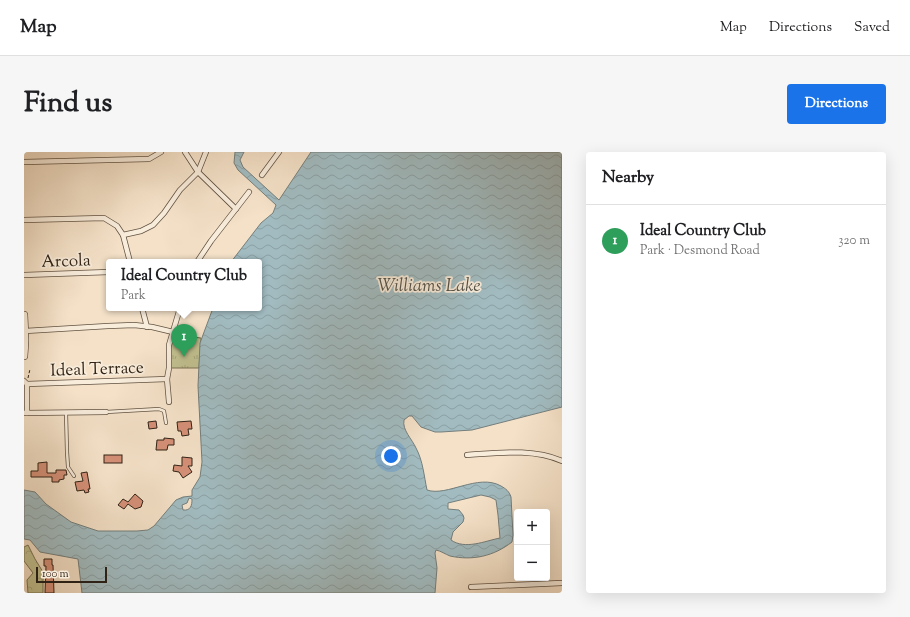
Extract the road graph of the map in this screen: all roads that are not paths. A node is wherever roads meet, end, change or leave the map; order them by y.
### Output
1 (161, 152) edge
2 (185, 152) edge
3 (206, 152) edge
4 (279, 152) edge
5 (24, 162) edge
6 (198, 172) junction
7 (262, 175) dead end
8 (249, 192) dead end
9 (236, 209) junction
10 (24, 220) edge
11 (123, 235) junction
12 (129, 259) edge
13 (199, 259) edge
14 (106, 272) edge
15 (24, 275) edge
16 (143, 311) edge
17 (179, 311) edge
18 (24, 315) edge
19 (147, 327) junction
20 (25, 331) edge
21 (173, 332) junction
22 (24, 356) edge
23 (167, 378) junction
24 (26, 381) edge
25 (169, 402) dead end
26 (106, 412) joint
27 (26, 413) edge
28 (66, 413) junction
29 (166, 423) dead end
30 (467, 455) dead end
31 (562, 461) edge
32 (74, 476) dead end
33 (562, 583) edge
34 (471, 587) dead end

1 - 5 street
2 - 6 street
3 - 6 street
4 - 7 street
6 - 9 street
6 - 11 street
8 - 9 street
9 - 13 street
10 - 11 street
11 - 12 street
14 - 15 street, Arcola
16 - 19 street
17 - 21 street
18 - 20 main road
19 - 20 street
19 - 21 street
20 - 22 main road
21 - 23 street
23 - 24 street, Ideal Terrace
23 - 25 street
24 - 27 street
26 - 28 street
26 - 29 lane
27 - 28 street
28 - 32 lane
30 - 31 street
33 - 34 street

